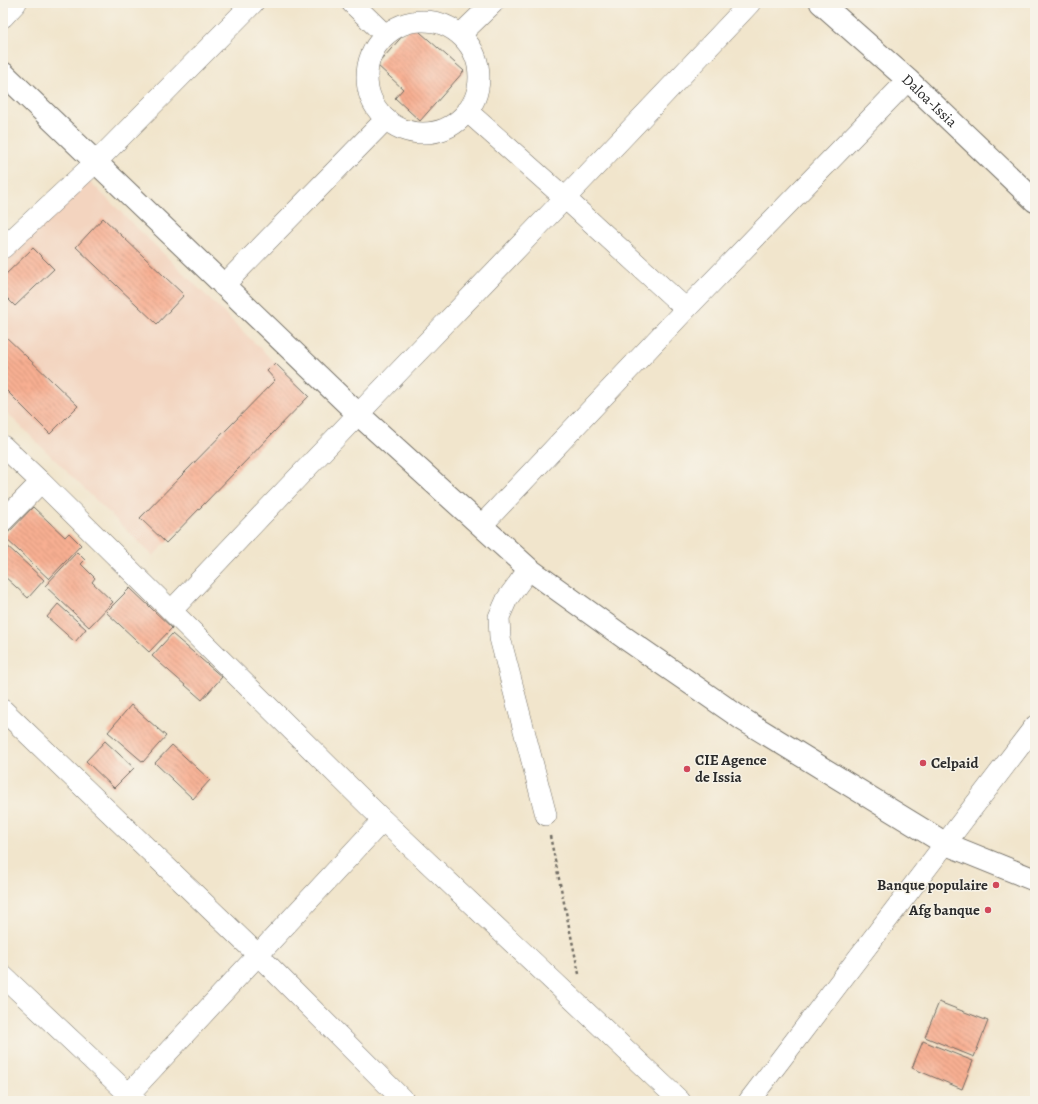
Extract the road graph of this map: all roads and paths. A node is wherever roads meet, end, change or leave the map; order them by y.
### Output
1 (16, 3) edge
2 (253, 3) edge
3 (352, 3) edge
4 (493, 3) edge
5 (750, 3) edge
6 (821, 3) edge
7 (3, 17) edge
8 (461, 34) junction
9 (385, 35) junction
10 (3, 73) edge
11 (908, 80) junction
12 (467, 111) junction
13 (386, 119) junction
14 (96, 162) junction
15 (566, 199) junction
16 (1035, 201) edge
17 (3, 248) edge
18 (223, 286) junction
19 (686, 309) junction
20 (357, 413) junction
21 (3, 446) edge
22 (41, 482) junction
23 (3, 521) edge
24 (482, 525) junction
25 (529, 569) junction
26 (172, 610) junction
27 (3, 710) edge
28 (1035, 726) edge
29 (546, 815) joint
30 (383, 820) junction
31 (946, 844) junction
32 (1035, 880) edge
33 (257, 954) junction
34 (3, 976) edge
35 (571, 997) junction
36 (132, 1097) edge
37 (404, 1101) edge
38 (680, 1101) edge
39 (749, 1101) edge

1 - 7 street
2 - 14 street
3 - 9 street
4 - 8 street
5 - 15 street
6 - 11 street, Daloa-Issia
8 - 9 street
8 - 12 street
9 - 13 street
10 - 14 street
11 - 16 street, Daloa-Issia
11 - 19 street
12 - 13 street
12 - 15 street
13 - 18 street
14 - 17 street
14 - 18 street
15 - 19 street
15 - 20 street
18 - 20 street
19 - 24 street
20 - 24 street
20 - 26 street
21 - 22 street
22 - 23 street
22 - 26 street
24 - 25 street
25 - 29 street
25 - 31 street
26 - 30 street
27 - 33 street
28 - 31 street
29 - 35 path
30 - 33 street
30 - 35 street
31 - 32 street
31 - 39 street
33 - 36 street
33 - 37 street
34 - 36 street
35 - 38 street

